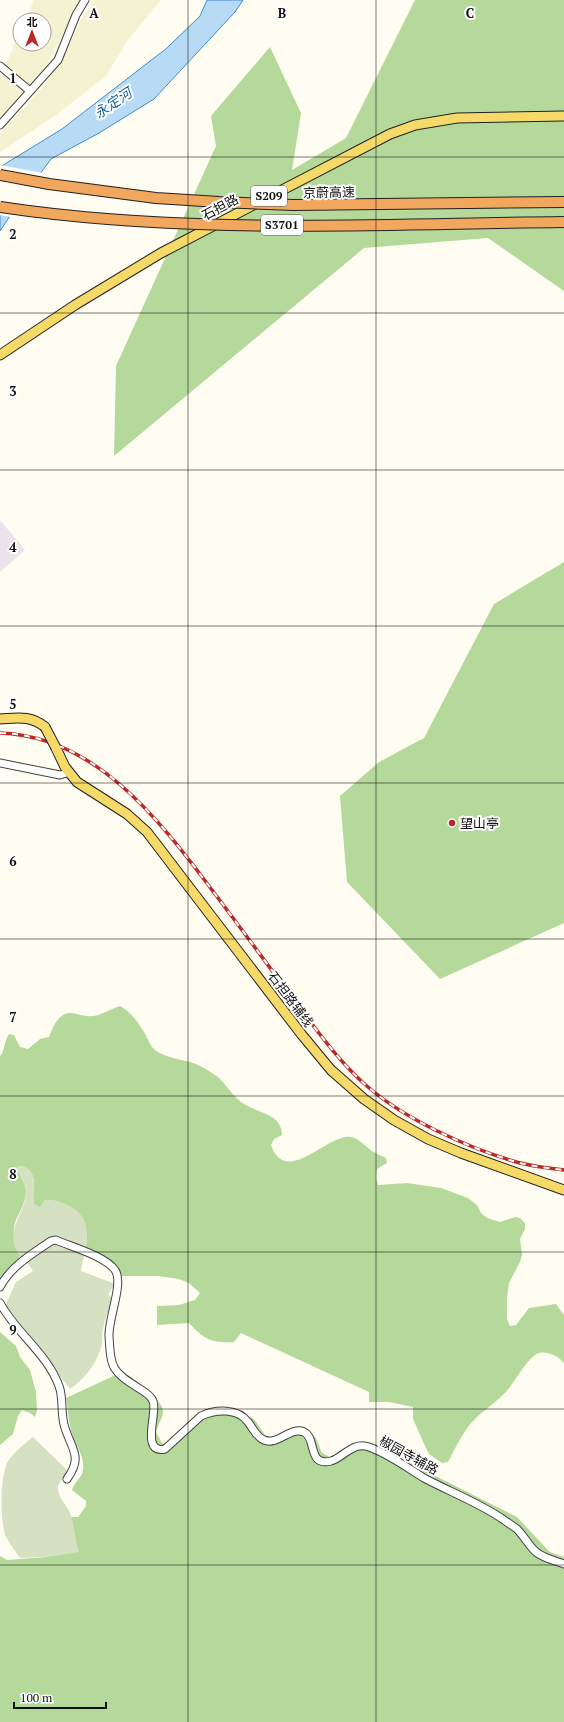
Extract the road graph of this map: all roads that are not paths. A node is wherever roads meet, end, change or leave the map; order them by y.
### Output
1 (85, 0) edge
2 (0, 66) edge
3 (30, 91) junction
4 (564, 116) edge
5 (0, 125) edge
6 (0, 175) edge
7 (564, 202) edge
8 (0, 207) edge
9 (564, 222) edge
10 (0, 355) edge
11 (0, 719) edge
12 (0, 763) edge
13 (70, 772) junction
14 (564, 1190) edge
15 (0, 1287) edge
16 (0, 1303) edge
17 (67, 1479) dead end
18 (564, 1564) edge

1 - 3 street
2 - 3 street
3 - 5 street
4 - 10 main road, 石担路 / S209
6 - 7 highway, 京蔚高速 / S3701, bridge
8 - 9 highway, S3701, bridge
11 - 13 main road, 石担路辅线, bridge
12 - 13 street
13 - 14 main road, 石担路辅线
15 - 18 street, 椒园寺辅路
16 - 17 street

